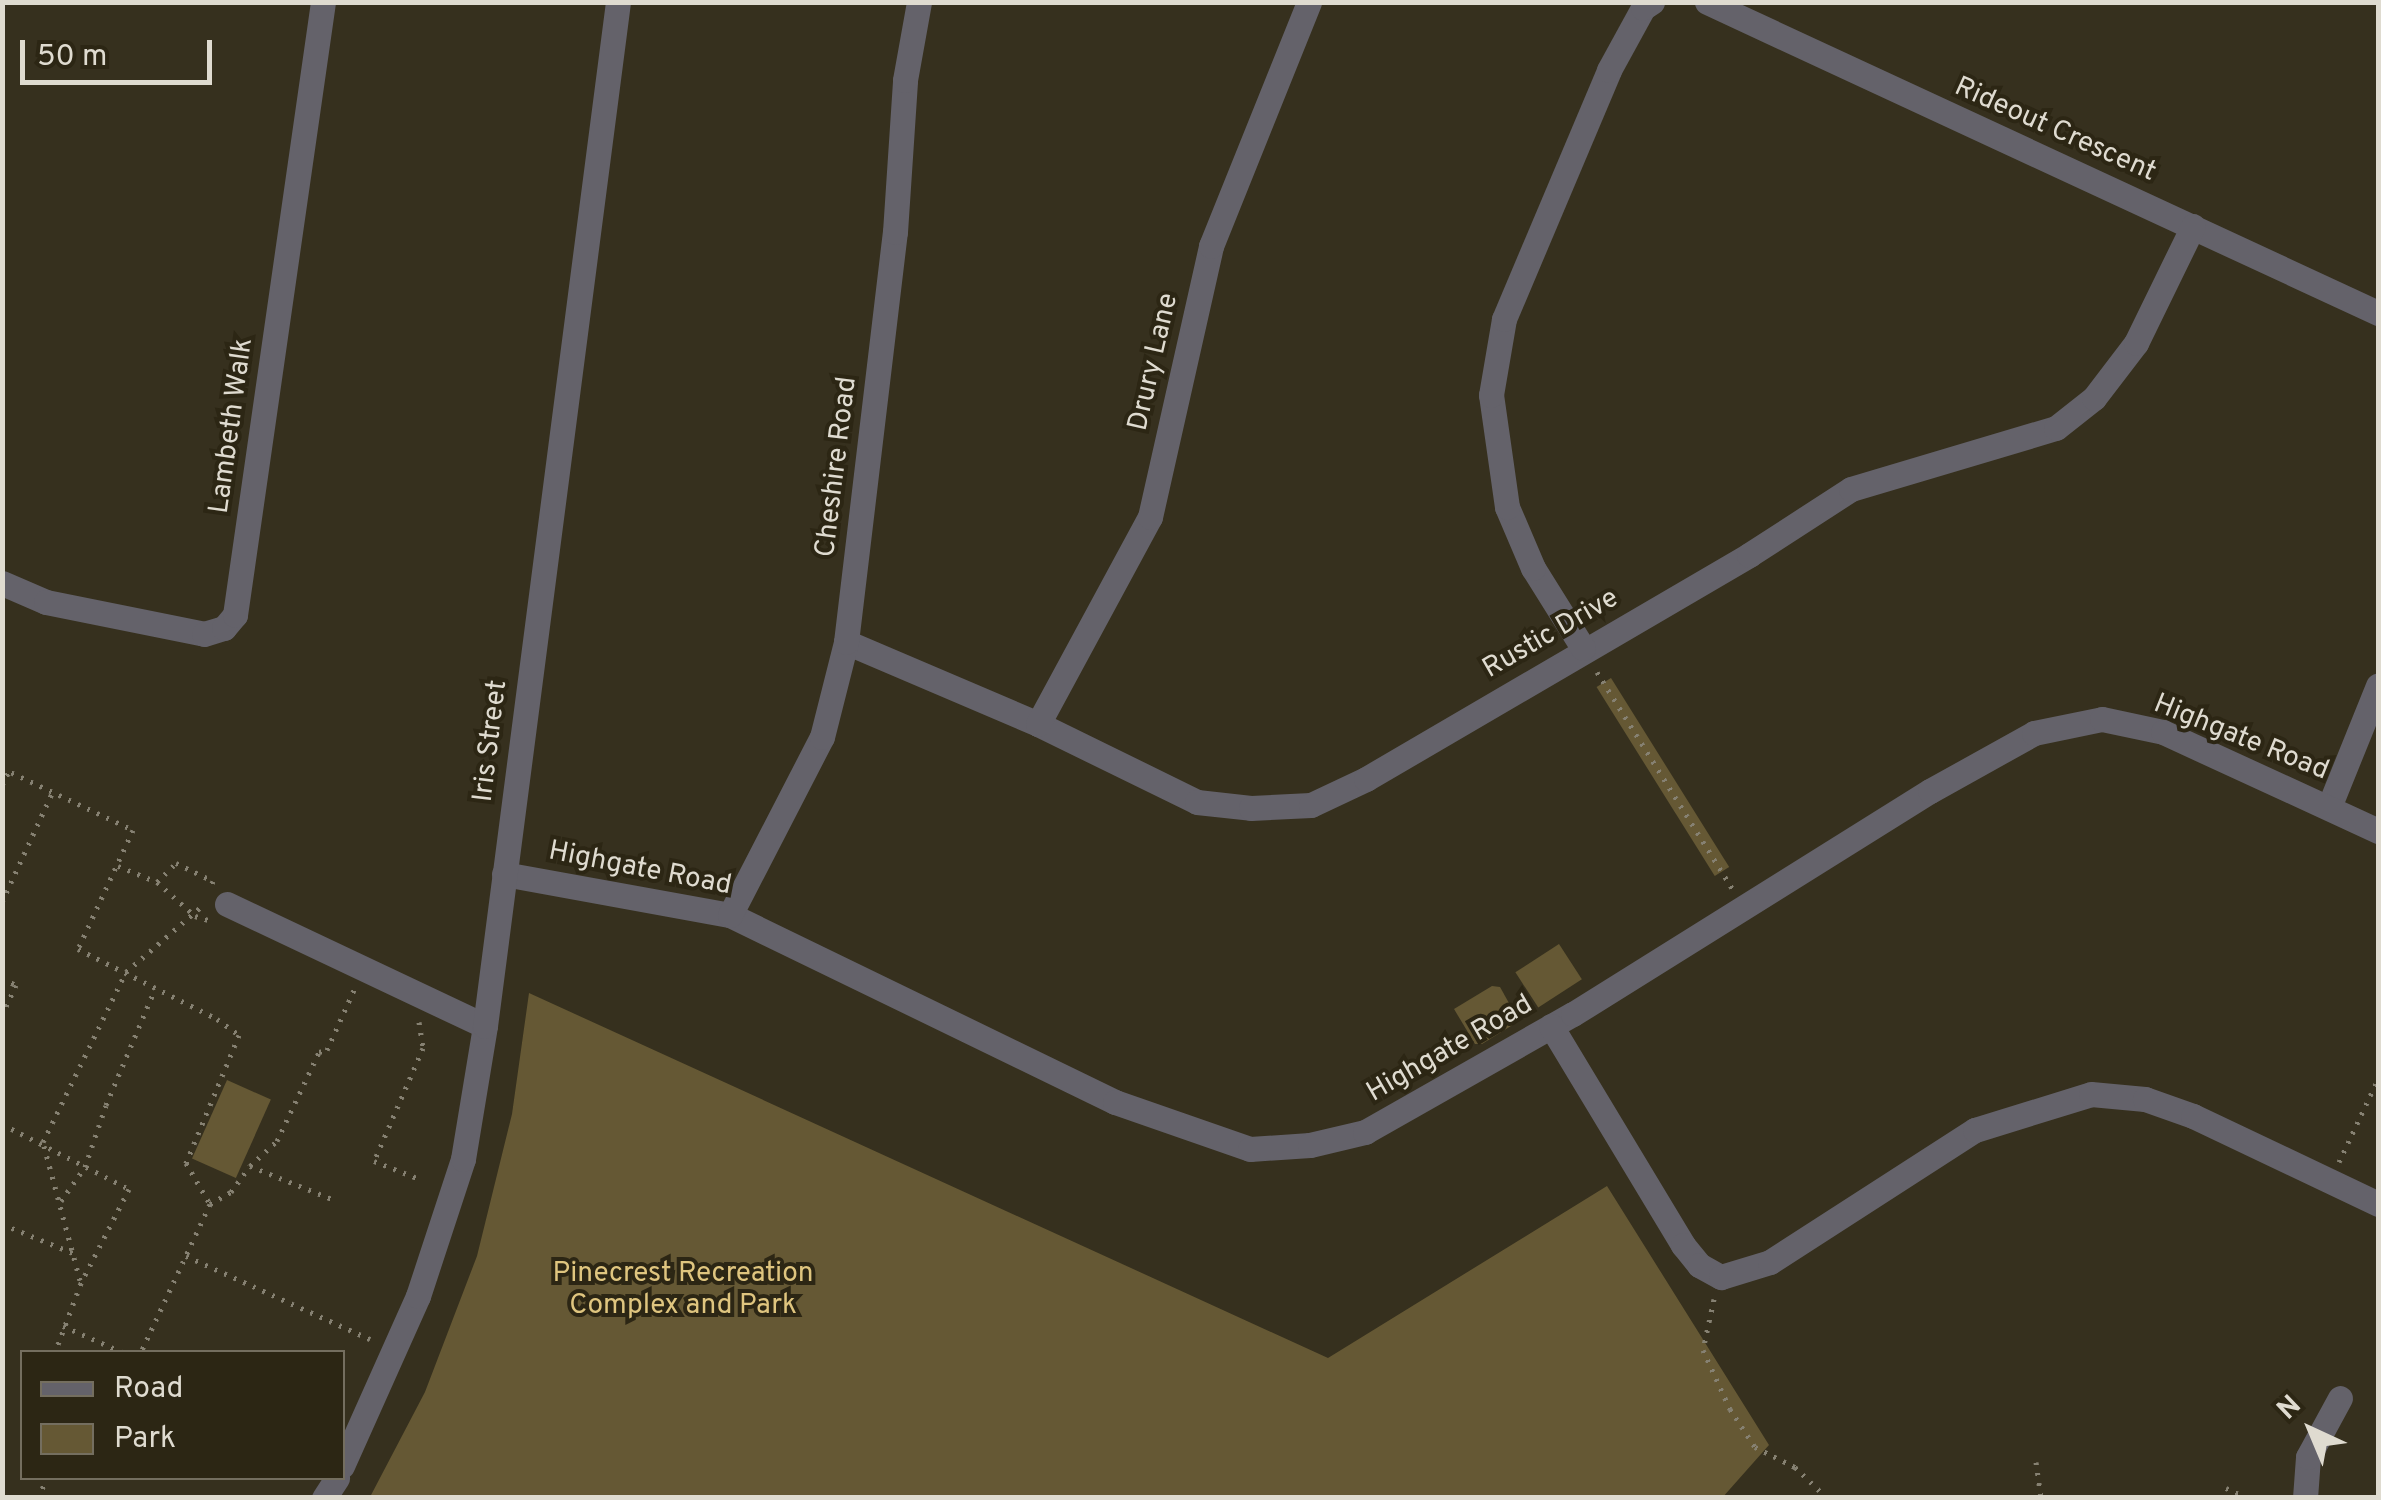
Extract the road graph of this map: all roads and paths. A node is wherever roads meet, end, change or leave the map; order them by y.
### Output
1 (323, 2) edge
2 (618, 2) edge
3 (919, 2) edge
4 (1309, 2) edge
5 (1652, 2) edge
6 (1706, 2) edge
7 (2193, 226) junction
8 (2378, 313) edge
9 (2, 584) edge
10 (846, 642) junction
11 (1582, 648) junction
12 (2378, 686) edge
13 (1038, 724) junction
14 (6, 770) edge
15 (2, 785) edge
16 (53, 791) junction
17 (2329, 807) junction
18 (2378, 831) edge
19 (118, 866) junction
20 (504, 874) junction
21 (157, 882) junction
22 (2, 902) edge
23 (227, 904) joint
24 (1744, 908) junction
25 (730, 915) junction
26 (195, 916) junction
27 (126, 972) junction
28 (2, 978) edge
29 (355, 987) dead end
30 (155, 989) junction
31 (423, 997) junction
32 (2, 1014) edge
33 (485, 1026) junction
34 (1551, 1026) junction
35 (2378, 1079) edge
36 (2, 1124) edge
37 (42, 1142) junction
38 (250, 1166) junction
39 (86, 1167) junction
40 (422, 1180) dead end
41 (2330, 1181) junction
42 (332, 1199) dead end
43 (61, 1201) junction
44 (210, 1204) junction
45 (2378, 1204) edge
46 (2, 1224) edge
47 (73, 1253) junction
48 (186, 1256) junction
49 (81, 1283) junction
50 (1706, 1321) dead end
51 (63, 1326) junction
52 (370, 1338) dead end
53 (55, 1350) edge
54 (117, 1350) edge
55 (142, 1350) edge
56 (2340, 1398) dead end
57 (345, 1459) edge
58 (2036, 1462) dead end
59 (2226, 1488) dead end
60 (1828, 1498) edge
61 (2042, 1498) edge
62 (2247, 1498) edge
63 (2305, 1498) edge

1 - 9 street, Lambeth Walk
2 - 20 street, Iris Street
3 - 10 street, Cheshire Road
4 - 13 street, Drury Lane
5 - 11 street
6 - 7 street, Rideout Crescent
7 - 8 street, Rideout Crescent
7 - 11 street, Rustic Drive
10 - 13 street, Rustic Drive
10 - 25 street, Cheshire Road
11 - 13 street, Rustic Drive
11 - 24 path
12 - 17 street
14 - 15 path
14 - 16 path
16 - 19 path
16 - 22 path
17 - 18 street, Highgate Road
17 - 24 street, Highgate Road
19 - 21 path
19 - 27 path
20 - 25 street, Highgate Road
20 - 33 street, Iris Street
21 - 26 path
21 - 26 path
23 - 26 path
23 - 31 street
24 - 34 street, Highgate Road
25 - 34 street, Highgate Road
26 - 27 path
27 - 30 path
27 - 37 path
28 - 32 path
29 - 38 path
30 - 39 path
30 - 44 path
31 - 33 street
31 - 40 path
33 - 57 street, Iris Street
34 - 41 street
35 - 41 path
36 - 37 path
37 - 39 path
37 - 43 path
38 - 42 path
38 - 44 path
39 - 43 path
39 - 49 path
41 - 45 street
43 - 47 path
44 - 48 path
46 - 47 path
47 - 49 path
48 - 52 path
48 - 55 path
49 - 51 path
50 - 60 path
51 - 53 path
51 - 54 path
56 - 63 street
58 - 61 path
59 - 62 path

